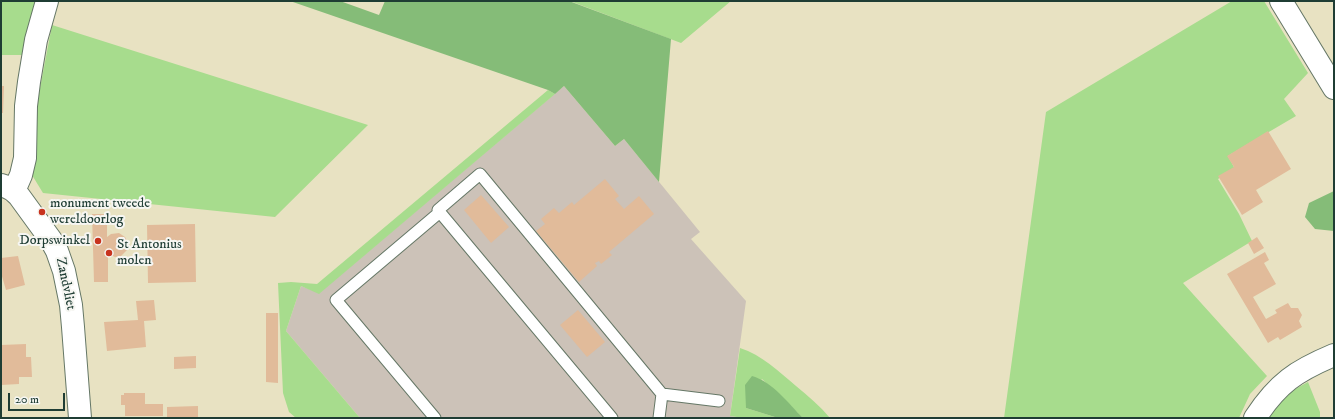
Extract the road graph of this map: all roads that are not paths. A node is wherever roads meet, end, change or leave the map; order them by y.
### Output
1 (47, 1) edge
2 (1281, 1) edge
3 (1334, 88) edge
4 (7, 188) edge
5 (440, 212) junction
6 (1334, 355) edge
7 (662, 394) junction
8 (719, 401) dead end
9 (80, 418) edge
10 (435, 418) edge
11 (612, 418) edge
12 (659, 418) edge
13 (1255, 418) edge

1 - 4 street, Zandvliet
2 - 3 street
4 - 9 street, Zandvliet
5 - 7 lane
5 - 10 lane
5 - 11 lane
6 - 13 street
7 - 8 lane
7 - 12 lane

